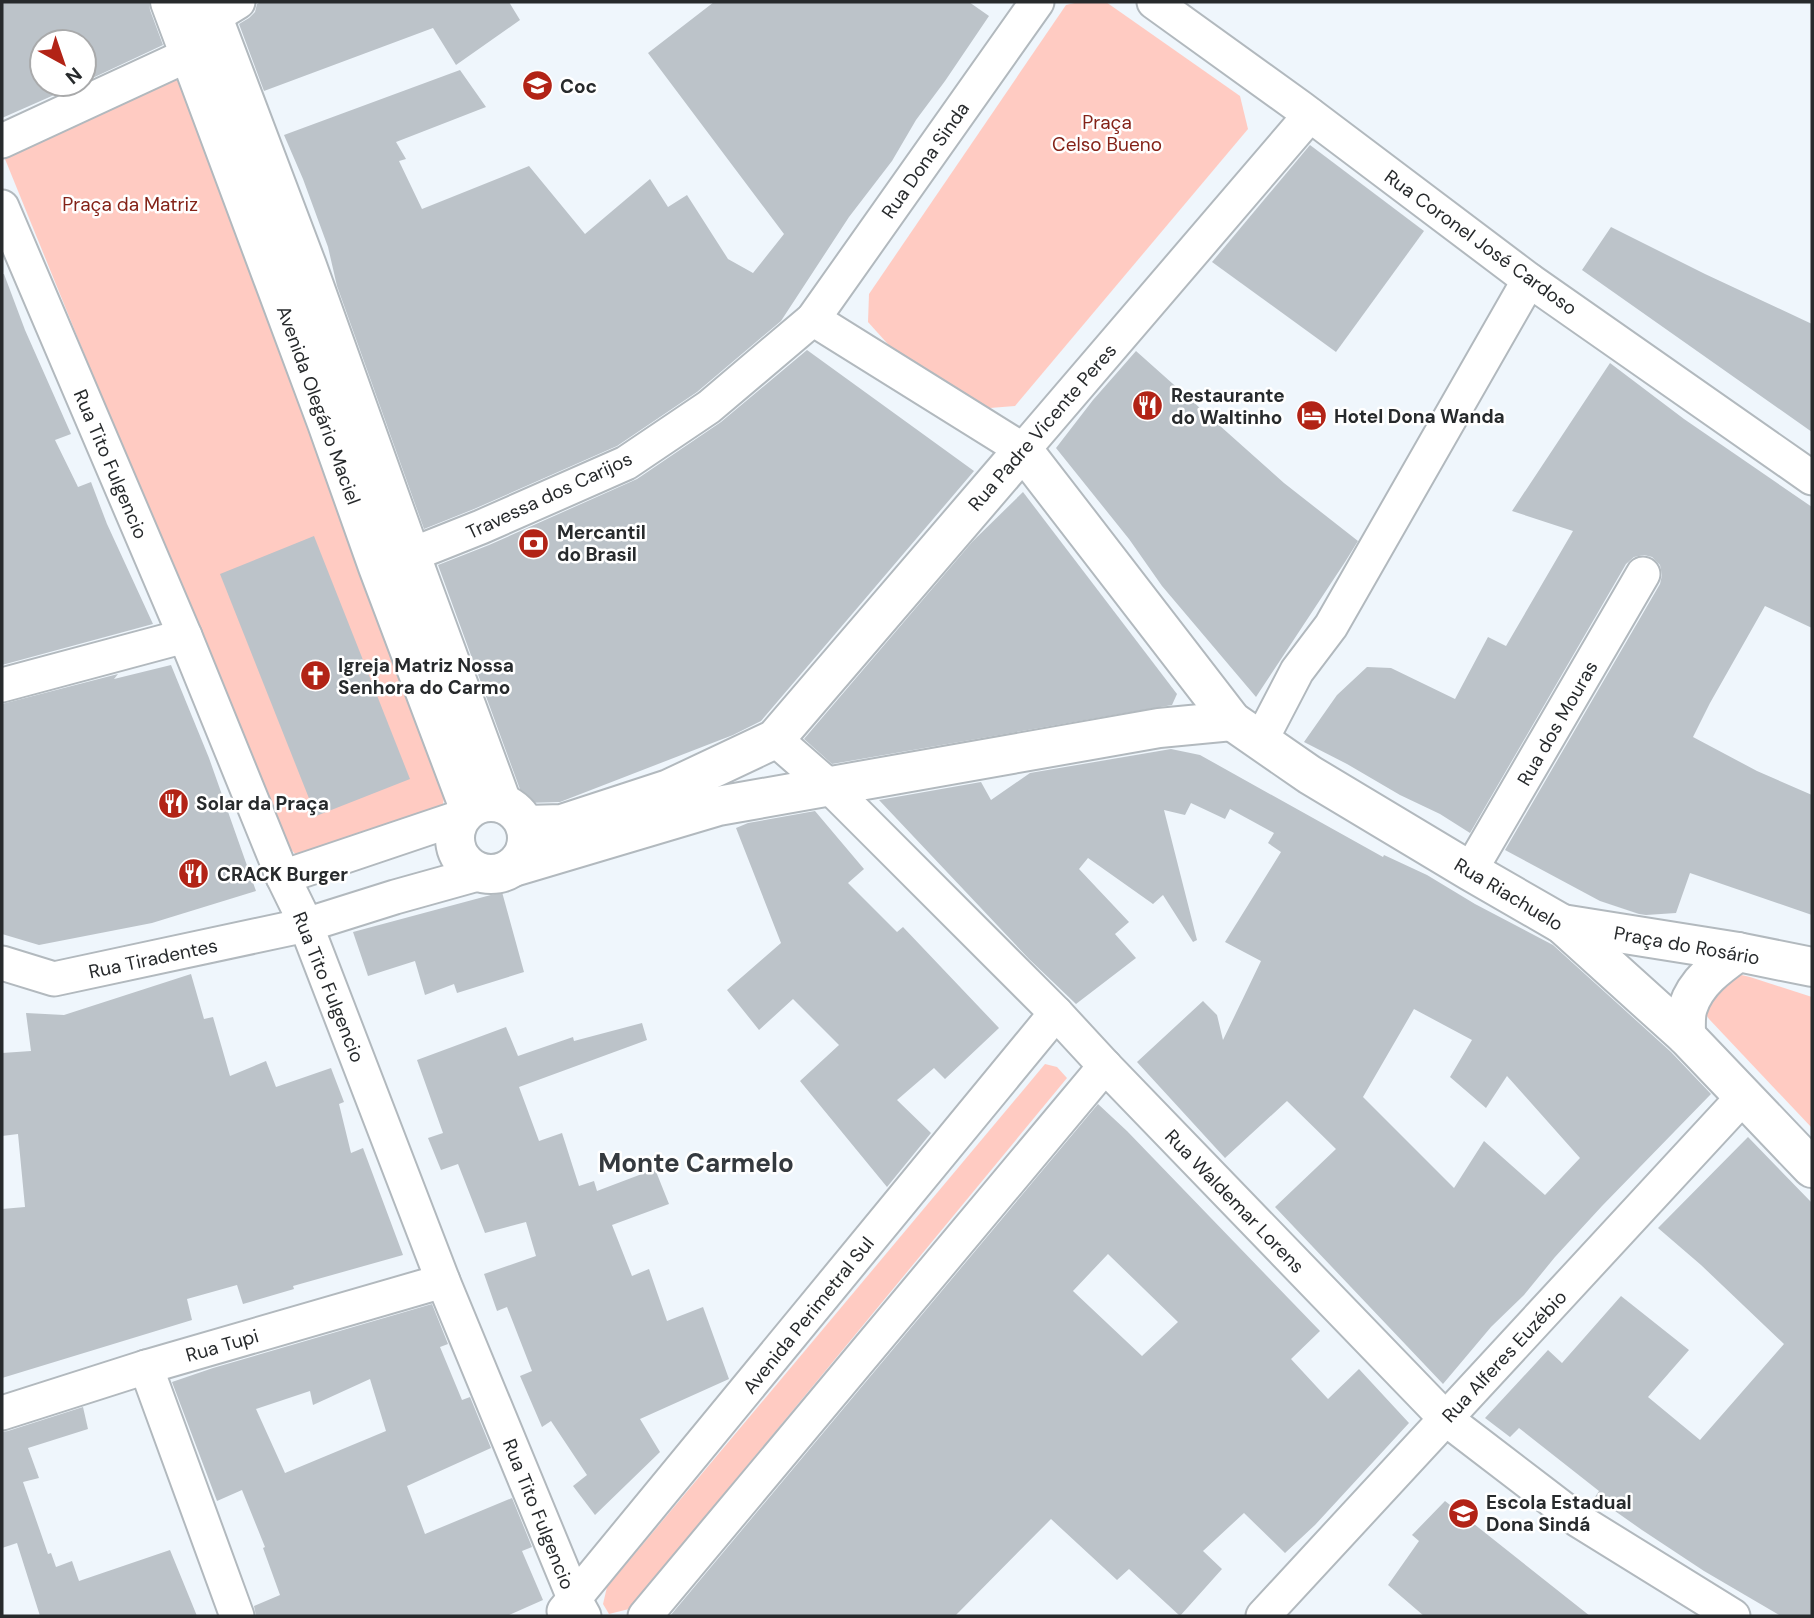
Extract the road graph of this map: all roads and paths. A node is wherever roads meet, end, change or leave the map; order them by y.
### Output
1 (170, 2) edge
2 (1037, 2) edge
3 (1154, 2) edge
4 (214, 24) edge
5 (1310, 115) junction
6 (2, 141) edge
7 (2, 207) edge
8 (1529, 280) junction
9 (813, 319) junction
10 (1023, 450) junction
11 (1812, 478) edge
12 (394, 562) junction
13 (1643, 574) dead end
14 (185, 636) junction
15 (2, 685) edge
16 (1247, 731) junction
17 (775, 739) junction
18 (830, 787) junction
19 (489, 813) junction
20 (497, 870) junction
21 (1470, 871) junction
22 (283, 877) junction
23 (1562, 924) junction
24 (306, 925) junction
25 (1738, 952) junction
26 (2, 963) edge
27 (1812, 967) edge
28 (1056, 1013) junction
29 (1686, 1036) junction
30 (1105, 1066) junction
31 (1744, 1096) junction
32 (1812, 1168) edge
33 (443, 1281) junction
34 (146, 1367) junction
35 (2, 1413) edge
36 (1446, 1419) junction
37 (572, 1610) edge
38 (237, 1616) edge
39 (645, 1616) edge
40 (1263, 1616) edge
41 (1733, 1616) edge

1 - 4 main road, Avenida Olegário Maciel
2 - 9 street, Rua Dona Sinda
3 - 5 street, Rua Coronel José Cardoso
4 - 6 street
4 - 12 main road, Avenida Olegário Maciel
5 - 8 street, Rua Coronel José Cardoso
5 - 10 street, Rua Padre Vicente Peres
7 - 14 street, Rua Tito Fulgencio
8 - 11 street, Rua Coronel José Cardoso
8 - 16 street
9 - 10 street
9 - 12 street, Travessa dos Carijos
10 - 16 main road, Rua Riachuelo
10 - 17 main road, Rua Padre Vicente Peres
12 - 19 main road, Avenida Olegário Maciel
13 - 21 street, Rua dos Mouras
14 - 15 street
14 - 22 street, Rua Tito Fulgencio
16 - 18 main road
16 - 21 main road, Rua Riachuelo
17 - 18 street, Rua Waldemar Lorens
17 - 19 main road
18 - 20 main road
18 - 28 street, Rua Waldemar Lorens
19 - 20 main road
19 - 20 main road
19 - 22 street
20 - 24 street, Rua Tiradentes
21 - 23 main road, Rua Riachuelo
22 - 24 street, Rua Tito Fulgencio
23 - 25 main road, Praça do Rosário
23 - 29 main road, Rua Riachuelo
24 - 26 street, Rua Tiradentes
24 - 33 street, Rua Tito Fulgencio
25 - 27 main road, Praça do Rosário
25 - 29 main road
28 - 30 street, Rua Waldemar Lorens
28 - 37 street, Avenida Perimetral Sul
29 - 31 main road, Rua Riachuelo
30 - 36 street, Rua Waldemar Lorens
30 - 39 street
31 - 32 main road, Rua Riachuelo
31 - 36 street, Rua Alferes Euzébio
33 - 34 street, Rua Tupi
33 - 37 street, Rua Tito Fulgencio
34 - 35 street, Rua Tupi
34 - 38 street
36 - 40 street, Rua Alferes Euzébio
36 - 41 street, Rua Waldemar Lorens

